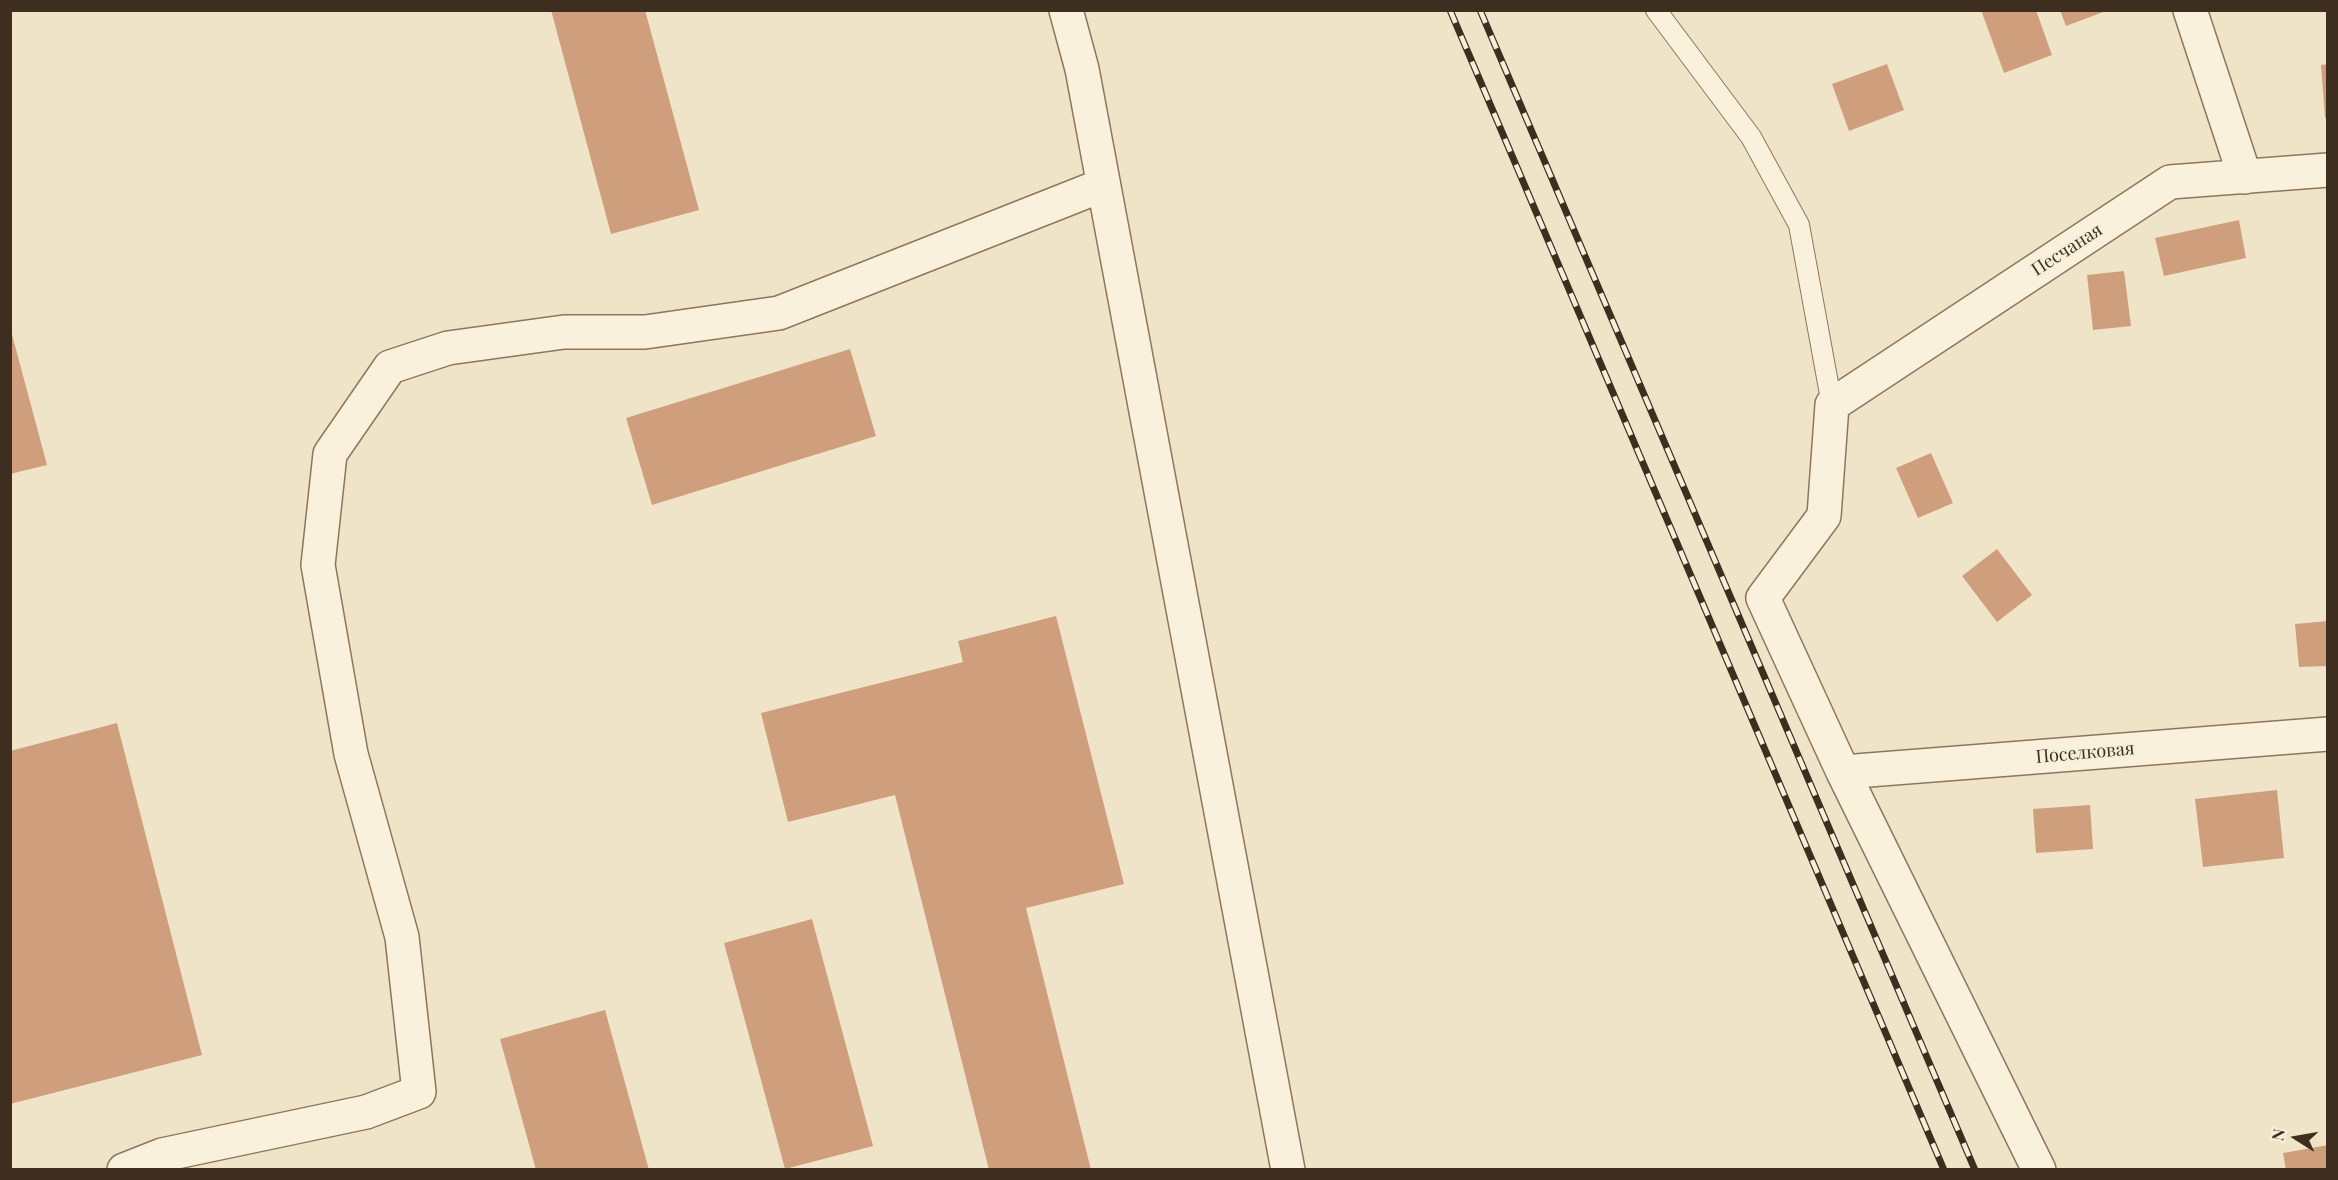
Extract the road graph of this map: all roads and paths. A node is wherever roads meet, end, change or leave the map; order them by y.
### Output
1 (1066, 10) edge
2 (1656, 10) edge
3 (2190, 10) edge
4 (2328, 170) edge
5 (2245, 177) junction
6 (1103, 185) junction
7 (1832, 405) junction
8 (2328, 734) edge
9 (1843, 772) junction
10 (124, 1170) edge
11 (1288, 1170) edge
12 (2039, 1170) edge

1 - 6 street
2 - 7 lane
3 - 5 street
4 - 5 street, Песчаная
5 - 7 street, Песчаная
6 - 10 street
6 - 11 street
7 - 9 street
8 - 9 street, Поселковая
9 - 12 street

